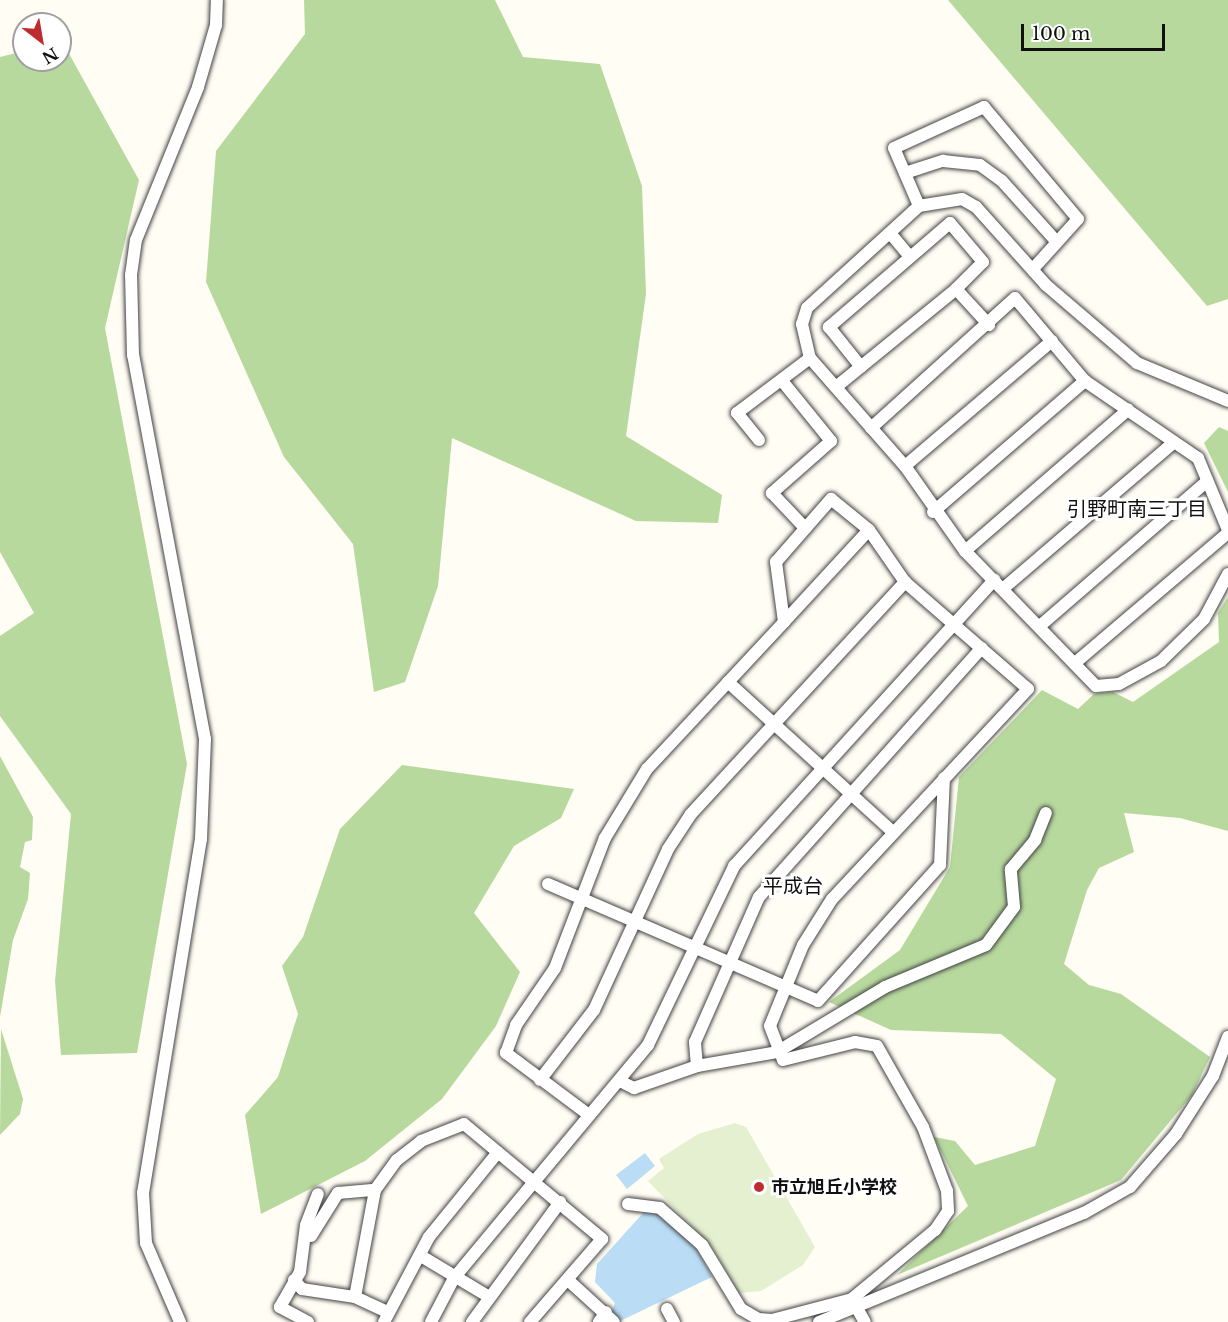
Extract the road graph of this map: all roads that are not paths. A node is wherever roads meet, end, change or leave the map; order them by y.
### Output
1 (217, 0) edge
2 (905, 173) junction
3 (919, 206) junction
4 (890, 233) junction
5 (1056, 242) junction
6 (910, 256) junction
7 (1033, 269) junction
8 (956, 288) junction
9 (989, 325) junction
10 (1052, 341) junction
11 (810, 358) junction
12 (861, 367) junction
13 (1085, 381) junction
14 (783, 382) junction
15 (836, 387) junction
16 (1228, 401) edge
17 (1128, 410) junction
18 (872, 428) junction
19 (759, 440) dead end
20 (1172, 444) junction
21 (905, 466) junction
22 (1208, 481) junction
23 (933, 512) junction
24 (804, 527) junction
25 (869, 530) junction
26 (1228, 532) edge
27 (965, 552) junction
28 (1228, 574) edge
29 (994, 580) junction
30 (905, 582) junction
31 (1005, 587) junction
32 (784, 622) junction
33 (955, 622) junction
34 (1041, 625) junction
35 (982, 648) junction
36 (1075, 663) junction
37 (728, 682) junction
38 (775, 724) junction
39 (821, 766) junction
40 (944, 778) junction
41 (848, 792) junction
42 (1046, 813) dead end
43 (893, 832) junction
44 (548, 884) dead end
45 (579, 900) junction
46 (634, 925) junction
47 (696, 948) junction
48 (731, 963) junction
49 (786, 986) junction
50 (1228, 1037) edge
51 (777, 1052) junction
52 (697, 1065) junction
53 (1228, 1075) edge
54 (1213, 1076) junction
55 (540, 1080) junction
56 (620, 1081) junction
57 (589, 1115) junction
58 (498, 1152) junction
59 (534, 1181) junction
60 (375, 1190) junction
61 (318, 1194) dead end
62 (560, 1202) junction
63 (628, 1204) dead end
64 (421, 1256) junction
65 (297, 1276) junction
66 (454, 1278) junction
67 (568, 1280) junction
68 (486, 1295) junction
69 (355, 1297) junction
70 (854, 1303) junction
71 (667, 1310) dead end
72 (385, 1317) edge
73 (606, 1319) edge
74 (180, 1322) edge
75 (308, 1322) edge
76 (431, 1322) edge
77 (472, 1322) edge
78 (530, 1322) edge
79 (674, 1322) edge
80 (819, 1322) edge
81 (866, 1322) edge

1 - 74 street
2 - 3 street
2 - 5 street
2 - 5 street
3 - 4 street
3 - 7 street
4 - 6 street
4 - 11 street
5 - 7 street
6 - 8 street
6 - 12 street
7 - 16 street
8 - 9 street
8 - 12 street
9 - 10 street
9 - 18 street
10 - 13 street
10 - 21 street
11 - 14 street
11 - 15 street
12 - 15 street
13 - 17 street
13 - 23 street
14 - 19 street
14 - 24 street
15 - 18 street
17 - 20 street
17 - 27 street
18 - 21 street
20 - 22 street
20 - 31 street
21 - 23 street
22 - 26 street
22 - 34 street
23 - 27 street
24 - 25 street
24 - 32 street
25 - 30 street
25 - 32 street
26 - 36 street
27 - 29 street
28 - 36 street
29 - 31 street
29 - 33 street
30 - 33 street
30 - 38 street
31 - 34 street
32 - 37 street
33 - 35 street
33 - 39 street
34 - 36 street
35 - 40 street
35 - 41 street
37 - 38 street
37 - 45 street
38 - 39 street
38 - 46 street
39 - 41 street
39 - 47 street
40 - 43 street
40 - 49 street
41 - 43 street
41 - 48 street
42 - 51 street
43 - 49 street
44 - 45 street
45 - 46 street
45 - 55 street
46 - 47 street
46 - 55 street
47 - 48 street
47 - 56 street
48 - 49 street
48 - 52 street
49 - 51 street
50 - 54 street
51 - 52 street
51 - 70 street
52 - 56 street
53 - 54 street
54 - 70 street
55 - 57 street
56 - 57 street
57 - 59 street
58 - 59 street
58 - 60 street
58 - 64 street
59 - 62 street
59 - 66 street
60 - 65 street
60 - 69 street
61 - 65 street
62 - 67 street
62 - 68 street
63 - 70 street
64 - 66 street
64 - 72 street
65 - 69 street
65 - 75 street
66 - 68 street
66 - 76 street
67 - 73 street
67 - 78 street
68 - 77 street
69 - 72 street
70 - 80 street
70 - 81 street
71 - 79 street

